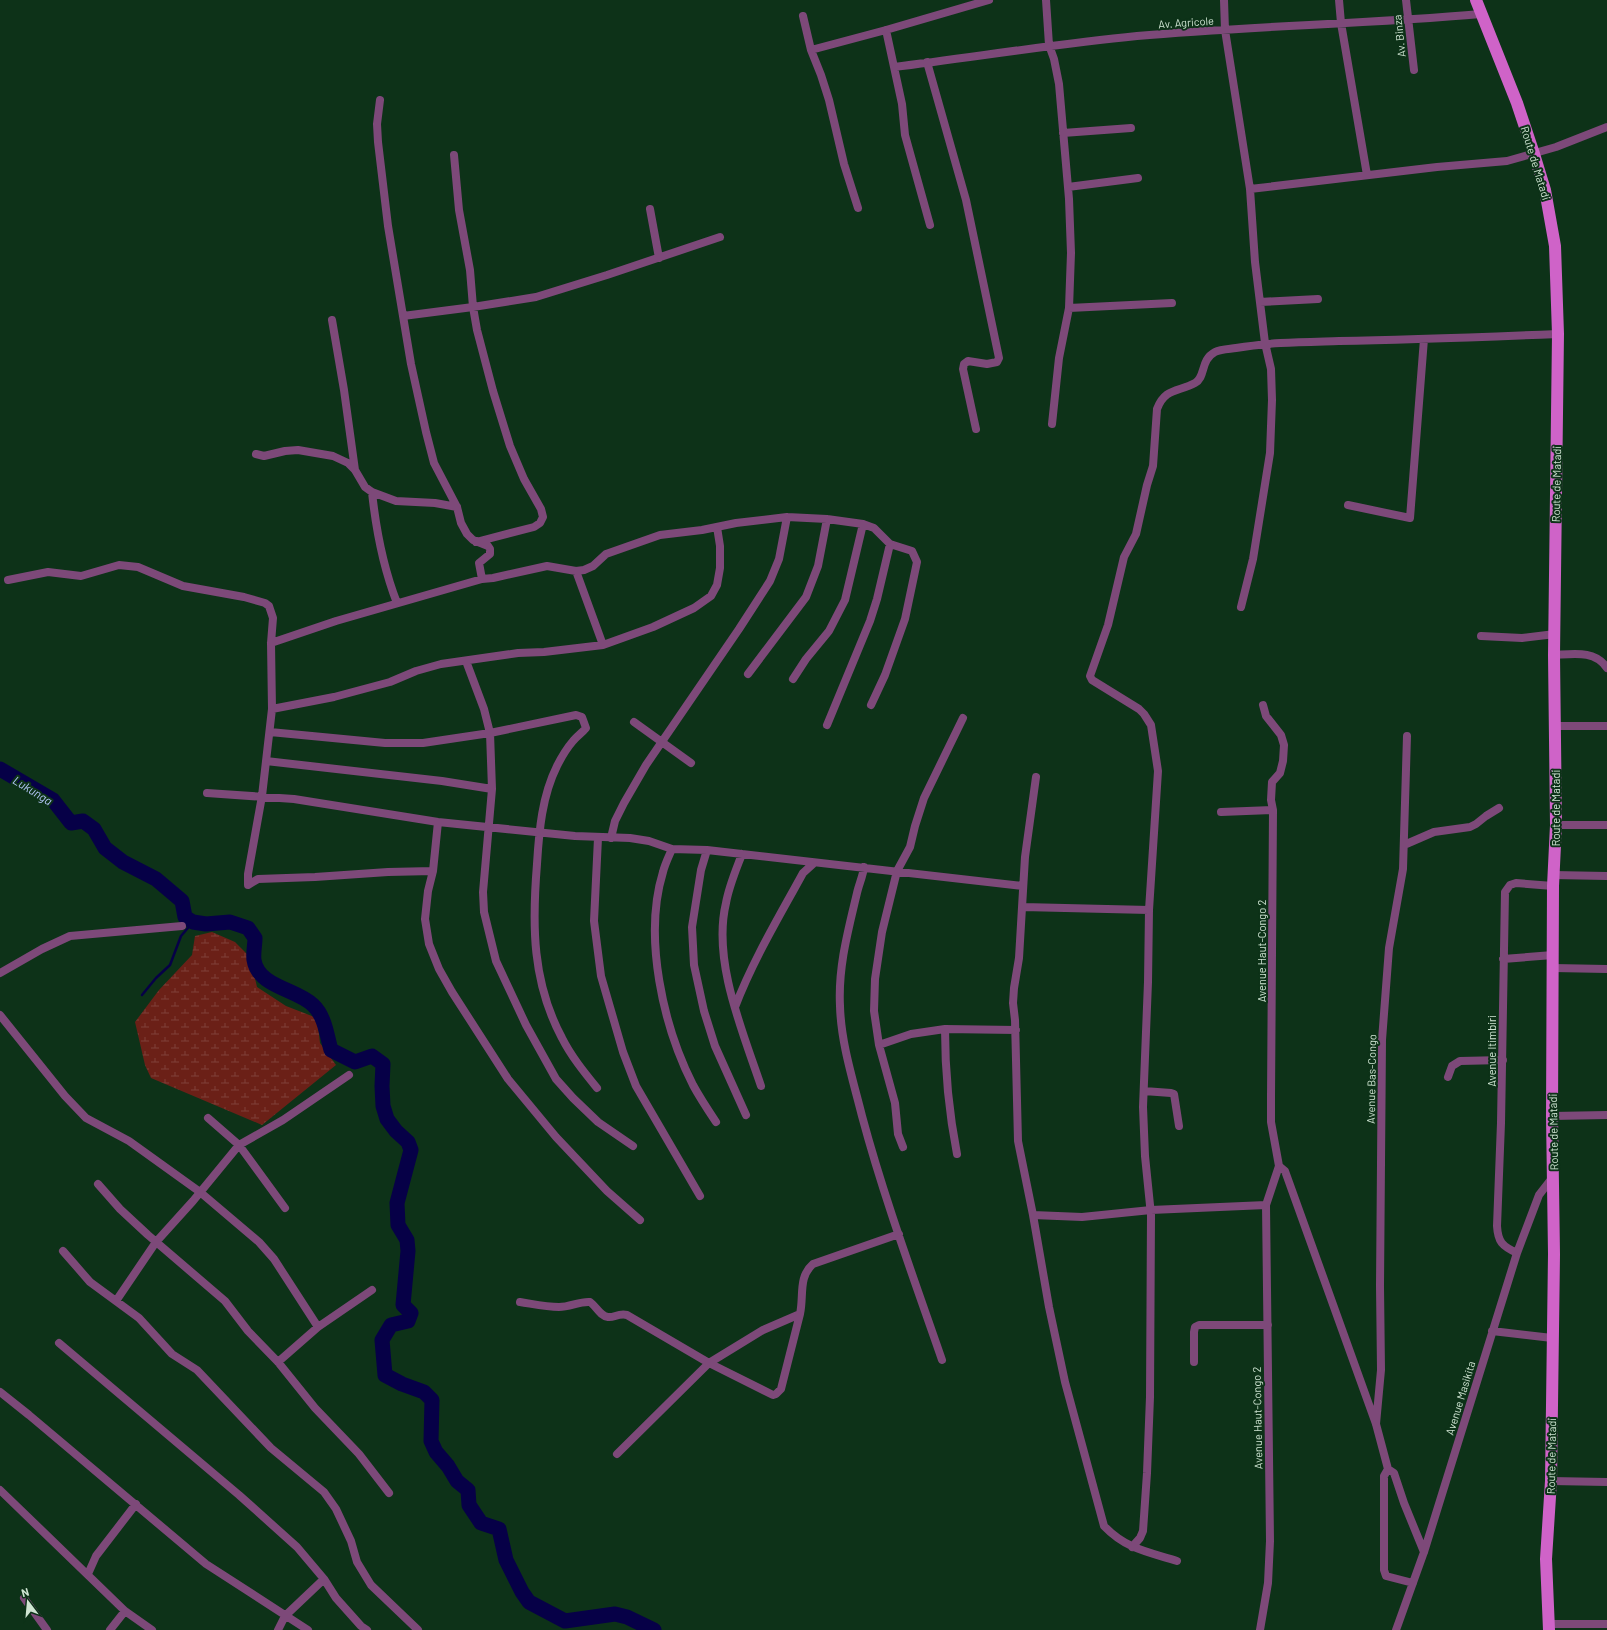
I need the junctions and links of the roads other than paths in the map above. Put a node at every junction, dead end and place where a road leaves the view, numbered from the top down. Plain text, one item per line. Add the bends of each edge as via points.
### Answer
1 (989, 0) edge
2 (1046, 0) edge
3 (1224, 0) edge
4 (1339, 0) edge
5 (1406, 0) edge
6 (1476, 0) edge
7 (1481, 14) junction
8 (803, 16) dead end
9 (1408, 20) junction
10 (1341, 23) junction
11 (886, 30) junction
12 (1224, 30) junction
13 (1049, 46) junction
14 (811, 50) junction
15 (927, 62) junction
16 (894, 67) junction
17 (1414, 70) dead end
18 (380, 100) dead end
19 (1607, 127) edge
20 (1132, 128) dead end
21 (1063, 133) junction
22 (1534, 154) junction
23 (454, 155) dead end
24 (1367, 175) junction
25 (1138, 178) dead end
26 (1068, 187) junction
27 (1250, 189) junction
28 (858, 208) dead end
29 (650, 209) dead end
30 (930, 225) dead end
31 (720, 237) dead end
32 (658, 258) junction
33 (1318, 299) dead end
34 (1260, 302) junction
35 (1172, 303) dead end
36 (473, 307) junction
37 (1069, 308) junction
38 (403, 316) junction
39 (332, 320) dead end
40 (1558, 334) junction
41 (1424, 339) junction
42 (1265, 343) junction
43 (1052, 424) dead end
44 (976, 429) dead end
45 (256, 454) dead end
46 (355, 470) junction
47 (372, 492) junction
48 (1348, 505) dead end
49 (457, 506) junction
50 (787, 518) junction
51 (827, 519) junction
52 (863, 524) junction
53 (717, 527) junction
54 (476, 542) junction
55 (890, 544) junction
56 (576, 571) junction
57 (482, 579) junction
58 (8, 580) dead end
59 (397, 602) junction
60 (1241, 607) dead end
61 (1555, 634) junction
62 (1481, 636) dead end
63 (271, 644) junction
64 (603, 645) junction
65 (1554, 655) junction
66 (466, 661) junction
67 (1607, 668) edge
68 (748, 674) dead end
69 (793, 679) dead end
70 (871, 705) dead end
71 (1263, 705) dead end
72 (272, 710) junction
73 (963, 718) dead end
74 (634, 722) dead end
75 (827, 725) dead end
76 (1555, 726) junction
77 (1607, 726) edge
78 (270, 732) junction
79 (490, 733) junction
80 (1407, 736) dead end
81 (662, 741) junction
82 (266, 761) junction
83 (691, 763) dead end
84 (1036, 777) dead end
85 (492, 789) junction
86 (207, 793) dead end
87 (262, 796) junction
88 (1499, 808) dead end
89 (1273, 810) junction
90 (1221, 812) dead end
91 (438, 822) junction
92 (1556, 825) junction
93 (1607, 825) edge
94 (489, 827) junction
95 (539, 832) junction
96 (598, 838) junction
97 (611, 838) junction
98 (1404, 845) junction
99 (672, 849) junction
100 (707, 850) junction
101 (742, 854) junction
102 (814, 863) junction
103 (864, 867) junction
104 (433, 871) junction
105 (897, 871) junction
106 (1607, 876) edge
107 (1553, 880) junction
108 (1023, 886) junction
109 (1023, 907) junction
110 (1148, 910) junction
111 (182, 926) dead end
112 (1553, 955) junction
113 (1503, 959) junction
114 (1553, 968) junction
115 (1607, 969) edge
116 (0, 973) edge
117 (735, 1007) junction
118 (0, 1014) edge
119 (945, 1029) junction
120 (1016, 1030) junction
121 (879, 1045) junction
122 (1502, 1060) junction
123 (349, 1075) dead end
124 (1448, 1077) dead end
125 (761, 1086) dead end
126 (597, 1088) dead end
127 (1144, 1091) junction
128 (746, 1115) dead end
129 (1607, 1115) edge
130 (1552, 1116) junction
131 (208, 1118) dead end
132 (716, 1122) dead end
133 (1180, 1126) dead end
134 (239, 1145) junction
135 (633, 1146) dead end
136 (903, 1147) dead end
137 (957, 1154) dead end
138 (1279, 1166) junction
139 (1553, 1176) junction
140 (98, 1184) dead end
141 (200, 1192) junction
142 (700, 1196) dead end
143 (1266, 1205) junction
144 (285, 1208) dead end
145 (1150, 1210) junction
146 (1033, 1215) junction
147 (640, 1220) dead end
148 (899, 1234) junction
149 (156, 1242) junction
150 (63, 1251) dead end
151 (1517, 1253) junction
152 (372, 1290) dead end
153 (116, 1301) junction
154 (520, 1302) dead end
155 (800, 1314) junction
156 (1268, 1325) junction
157 (318, 1327) junction
158 (1492, 1331) junction
159 (1552, 1338) junction
160 (59, 1343) dead end
161 (942, 1360) dead end
162 (278, 1362) junction
163 (1194, 1362) dead end
164 (709, 1363) junction
165 (0, 1392) edge
166 (1376, 1424) junction
167 (617, 1454) dead end
168 (1388, 1469) junction
169 (1551, 1481) junction
170 (1607, 1482) edge
171 (0, 1490) edge
172 (389, 1493) dead end
173 (136, 1504) junction
174 (1132, 1547) junction
175 (1424, 1552) junction
176 (1177, 1561) dead end
177 (88, 1574) junction
178 (324, 1579) junction
179 (1413, 1583) junction
180 (24, 1598) dead end
181 (125, 1611) junction
182 (285, 1616) junction
183 (1607, 1624) edge
184 (1549, 1627) edge
185 (48, 1630) edge
186 (110, 1630) edge
187 (152, 1630) edge
188 (278, 1630) edge
189 (308, 1630) edge
190 (367, 1630) edge
191 (418, 1630) edge
192 (1260, 1630) edge
193 (1396, 1630) edge

1 - 11 street
2 - 13 street
3 - 12 street
4 - 10 street
5 - 9 street, Av. Binza
6 - 7 main road, Route de Matadi
7 - 9 street, Av. Agricole
7 - 22 main road, Route de Matadi via 1517,102
8 - 14 street
9 - 10 street, Av. Agricole
9 - 17 street, Av. Binza
10 - 12 street, Av. Agricole
10 - 24 street
11 - 14 street
11 - 16 street
12 - 13 street, Av. Agricole
12 - 27 street
13 - 15 street, Av. Agricole
13 - 21 street via 1059,84
14 - 28 street via 823,81
15 - 16 street, Av. Agricole
15 - 44 street via 966,200 999,358 997,362 987,364 968,361 964,364
16 - 30 street via 905,135
18 - 38 street via 378,142 388,226
19 - 22 street
20 - 21 street
21 - 26 street
22 - 24 street via 1507,161
22 - 40 main road, Route de Matadi via 1545,190 1555,246
23 - 36 street
24 - 27 street
25 - 26 street
26 - 37 street via 1071,253
27 - 34 street
29 - 32 street
31 - 32 street
32 - 36 street via 536,297
33 - 34 street
34 - 42 street
35 - 37 street
36 - 38 street
36 - 54 street via 493,391 510,446 543,518 534,527
37 - 43 street via 1059,358
38 - 49 street via 434,463
39 - 46 street
40 - 41 street
40 - 61 main road, Route de Matadi
41 - 42 street
41 - 48 street via 1410,518
42 - 60 street via 1272,400 1270,453 1253,559
42 - 110 street via 1217,351 1206,360 1200,379 1176,389 1160,402 1157,410 1153,466 1136,534 1124,557 1108,625 1090,676 1097,684 1139,709 1151,725 1158,771
45 - 46 street via 264,456 285,451 309,451 333,456 348,463
46 - 47 street
47 - 49 street via 396,501
47 - 59 street via 374,518 386,575
49 - 54 street via 461,523 467,534
50 - 51 street
50 - 53 street
50 - 81 street via 779,559 770,581
51 - 52 street
51 - 68 street via 818,566 806,597
52 - 55 street via 874,528
52 - 69 street via 844,600 829,631
53 - 56 street via 660,536 606,554 593,566
53 - 64 street via 720,568 717,585 711,596 694,608 653,627
54 - 57 street via 490,549 490,554 480,563
55 - 70 street via 912,551 917,562 904,618 885,675
55 - 75 street via 870,621
56 - 57 street via 547,566
56 - 64 street
57 - 59 street
58 - 63 street via 48,572 80,576 119,565 138,568 183,586 265,603 269,606 273,618
59 - 63 street
61 - 62 street via 1522,638
61 - 65 main road, Route de Matadi
63 - 72 street
64 - 66 street via 544,652 518,652
65 - 67 street via 1592,656 1603,662
65 - 76 main road, Route de Matadi
66 - 72 street via 441,664 390,682
66 - 79 street
71 - 89 street, Avenue Haut-Congo 2 via 1266,716 1281,735 1284,745 1280,772 1272,782
72 - 78 street
73 - 105 street via 924,798 910,847
74 - 81 street
76 - 77 street
76 - 92 main road, Route de Matadi
78 - 79 street via 385,743 423,743
78 - 82 street
79 - 85 street
79 - 95 street via 576,714 585,722 586,728 573,740 551,779
80 - 98 street, Avenue Bas-Congo
81 - 83 street
81 - 97 street via 624,803
82 - 85 street
82 - 87 street
84 - 108 street
85 - 94 street
86 - 87 street
87 - 91 street
87 - 104 street via 248,886 258,879
88 - 98 street via 1470,827 1434,832
89 - 90 street
89 - 138 street, Avenue Haut-Congo 2 via 1271,1122
91 - 94 street
91 - 104 street
92 - 93 street
92 - 107 main road, Route de Matadi
94 - 95 street
94 - 135 street via 483,892 484,912 494,955 505,982 556,1079 598,1122
95 - 96 street
95 - 126 street via 533,921 535,952 542,985 561,1037 571,1055
96 - 97 street
96 - 142 street via 594,920 606,995 636,1086
97 - 99 street via 649,841
98 - 166 street, Avenue Bas-Congo via 1403,869 1389,948 1382,1040 1382,1370
99 - 100 street
99 - 132 street via 663,871 655,916 656,967 678,1050 693,1086
100 - 101 street
100 - 128 street via 701,870 692,927 694,965 715,1046
101 - 102 street
101 - 117 street via 725,904 723,923 723,951
102 - 103 street
102 - 117 street via 803,873 758,953
103 - 105 street
103 - 148 street via 843,950 840,973 843,1038 873,1158
104 - 147 street via 425,919 429,944 452,992 513,1085 556,1137 607,1191
105 - 108 street
105 - 121 street via 882,932 875,979 874,1011
106 - 107 street, Avenue Itimbiri
107 - 112 main road, Route de Matadi
107 - 113 street, Avenue Itimbiri via 1516,882 1505,892
108 - 109 street
109 - 110 street
109 - 120 street via 1014,988
110 - 127 street
111 - 116 street via 70,936
112 - 113 street
112 - 114 main road, Route de Matadi
113 - 122 street, Avenue Itimbiri
114 - 115 street
114 - 130 main road, Route de Matadi
117 - 125 street
118 - 141 street via 65,1096 86,1118 129,1141
119 - 120 street
119 - 121 street via 910,1034
119 - 137 street via 950,1120
120 - 146 street via 1018,1141
121 - 136 street via 895,1104 898,1134
122 - 124 street via 1460,1061 1452,1066
122 - 151 street, Avenue Itimbiri via 1497,1226 1501,1242 1506,1248
123 - 134 street via 283,1120
127 - 133 street via 1174,1094
127 - 145 street via 1145,1156
129 - 130 street
130 - 139 main road, Route de Matadi
131 - 134 street
134 - 141 street
134 - 144 street
138 - 143 street, Avenue Haut-Congo 2
138 - 166 street via 1285,1171
139 - 151 street, Avenue Masikita via 1539,1195
139 - 159 main road, Route de Matadi
140 - 149 street via 120,1209
141 - 149 street
141 - 157 street via 259,1242 274,1259
143 - 145 street
143 - 156 street, Avenue Haut-Congo 2
145 - 146 street via 1082,1217
145 - 174 street via 1150,1397 1147,1473 1143,1531
146 - 174 street via 1064,1382 1101,1517 1104,1526 1114,1536
148 - 155 street via 813,1264 805,1272
148 - 161 street
149 - 153 street
149 - 162 street via 225,1301
150 - 153 street via 90,1282
151 - 158 street, Avenue Masikita
152 - 157 street
153 - 191 street via 139,1318 172,1354 197,1370 271,1448 324,1492 336,1509 357,1562 371,1585
154 - 164 street via 558,1307 590,1302 607,1317 627,1315
155 - 164 street via 763,1330
155 - 164 street via 782,1388 776,1394 769,1393
156 - 163 street via 1199,1324 1194,1332
156 - 192 street, Avenue Haut-Congo 2 via 1270,1541 1268,1583
157 - 162 street
158 - 159 street
158 - 175 street, Avenue Masikita
159 - 169 main road, Route de Matadi
160 - 178 street via 240,1495 297,1547
162 - 172 street via 315,1408 359,1454
164 - 167 street
165 - 173 street
166 - 168 street
168 - 175 street via 1394,1473
168 - 179 street via 1384,1476 1384,1570 1386,1576
169 - 170 street
169 - 184 main road, Route de Matadi via 1546,1560
171 - 177 street
173 - 177 street via 96,1556
173 - 182 street via 206,1564
174 - 176 street
175 - 179 street, Avenue Masikita
177 - 181 street
178 - 182 street
178 - 190 street via 336,1598
179 - 193 street, Avenue Masikita
180 - 185 street
181 - 186 street
181 - 187 street
182 - 188 street
182 - 189 street
183 - 184 street

